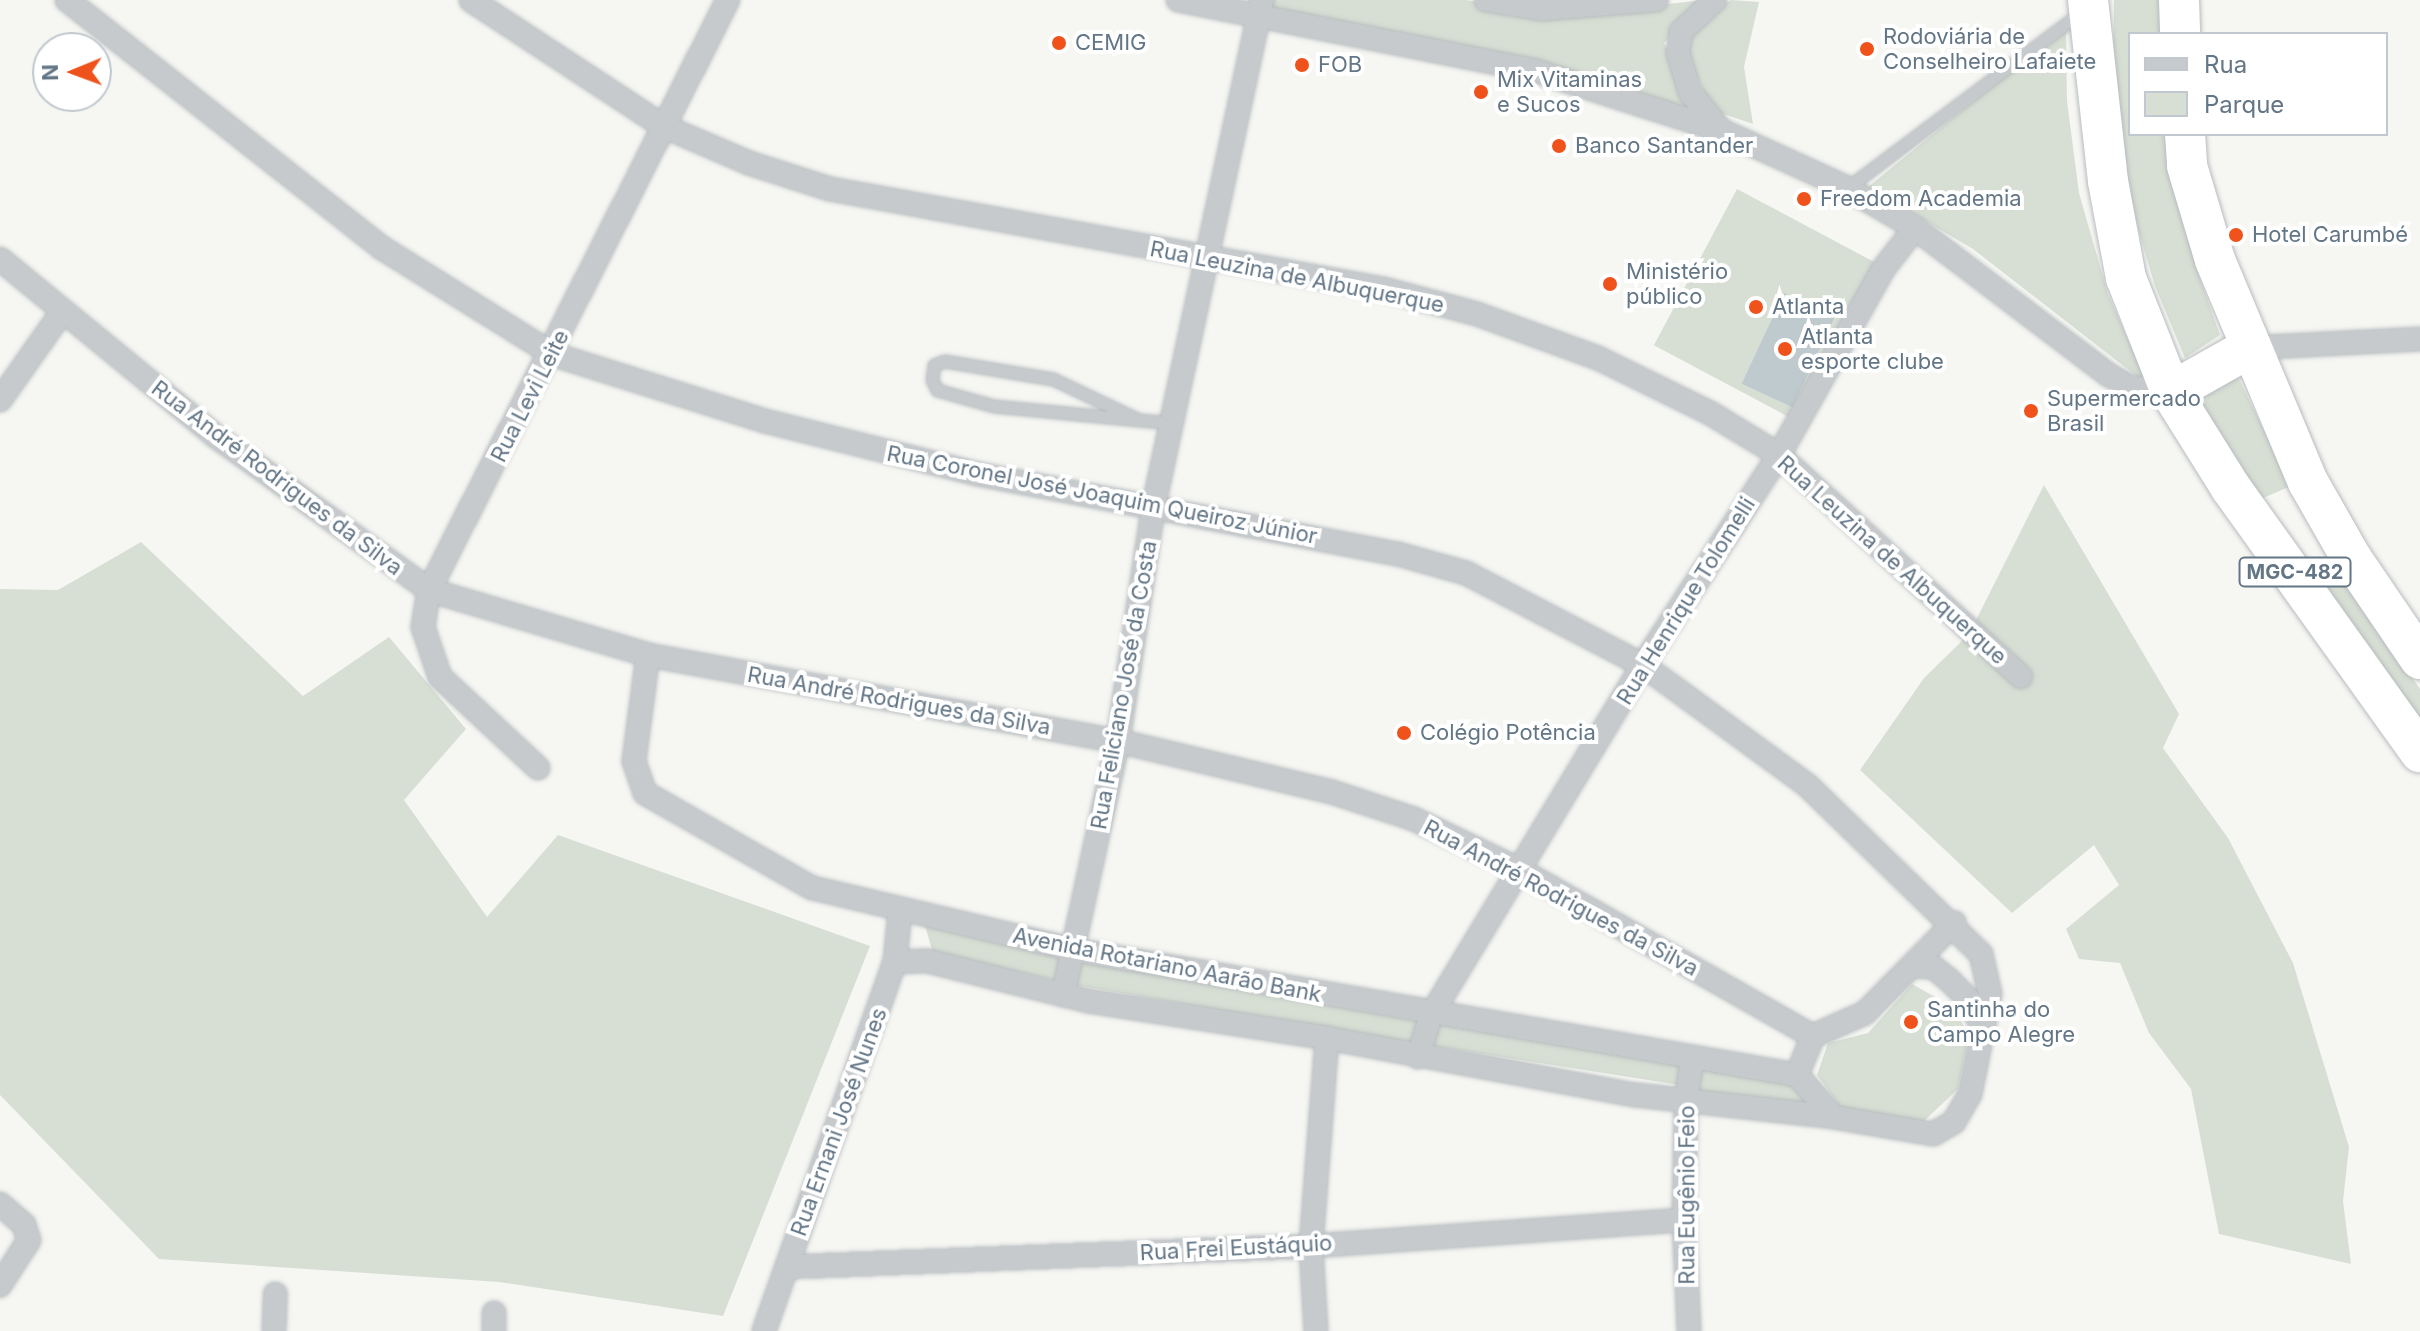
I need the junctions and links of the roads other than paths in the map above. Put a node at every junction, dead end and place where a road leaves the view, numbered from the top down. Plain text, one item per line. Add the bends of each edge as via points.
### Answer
1 (67, 0) edge
2 (471, 0) edge
3 (728, 0) edge
4 (1178, 0) edge
5 (1486, 0) edge
6 (1657, 0) edge
7 (1715, 0) edge
8 (2179, 0) edge
9 (2088, 3) edge
10 (1260, 8) edge
11 (2180, 32) edge
12 (663, 126) junction
13 (1720, 130) junction
14 (2185, 136) edge
15 (1847, 188) junction
16 (1915, 228) junction
17 (1205, 258) junction
18 (0, 259) edge
19 (62, 312) junction
20 (2420, 339) edge
21 (2249, 348) junction
22 (552, 354) junction
23 (2171, 392) junction
24 (0, 400) edge
25 (1139, 420) junction
26 (1171, 423) junction
27 (1779, 455) junction
28 (2308, 482) junction
29 (1153, 509) junction
30 (2258, 520) junction
31 (2352, 559) junction
32 (429, 590) junction
33 (2308, 590) junction
34 (648, 655) junction
35 (2420, 659) edge
36 (1643, 665) junction
37 (2021, 677) dead end
38 (1118, 741) junction
39 (2420, 752) edge
40 (538, 768) dead end
41 (1522, 871) junction
42 (900, 910) junction
43 (1954, 923) junction
44 (1075, 950) junction
45 (895, 962) junction
46 (1913, 966) junction
47 (1063, 995) junction
48 (1431, 1015) junction
49 (1985, 1034) junction
50 (1813, 1036) junction
51 (1327, 1038) junction
52 (1418, 1057) junction
53 (1692, 1059) junction
54 (1797, 1075) junction
55 (1686, 1101) junction
56 (1834, 1117) junction
57 (0, 1204) edge
58 (1684, 1220) junction
59 (1311, 1246) junction
60 (787, 1267) junction
61 (0, 1285) edge
62 (275, 1294) dead end
63 (274, 1331) edge
64 (764, 1331) edge
65 (1316, 1331) edge
66 (1689, 1331) edge

1 - 22 street, Rua Coronel José Joaquim Queiroz Júnior via 382,248
2 - 12 street, Rua Leuzina de Albuquerque
3 - 12 street, Rua Levi Leite
4 - 10 street
5 - 6 street via 1542,9
7 - 13 street via 1681,32 1678,53 1690,92
8 - 11 highway
9 - 15 lane
9 - 23 highway, MGC-482 via 2126,278
10 - 13 street via 1533,70
10 - 17 street, Rua Feliciano José da Costa
12 - 17 street, Rua Leuzina de Albuquerque via 749,163 830,189
12 - 22 street, Rua Levi Leite
13 - 15 street
14 - 21 highway, MGC-482 via 2187,166
15 - 16 street
16 - 23 street via 2107,374 2130,387
16 - 27 street, Rua Henrique Tolomelli via 1884,268
17 - 26 street, Rua Feliciano José da Costa
17 - 27 street, Rua Leuzina de Albuquerque via 1383,289 1477,314 1598,358 1710,413
18 - 19 street, Rua André Rodrigues da Silva
19 - 24 street
19 - 32 street, Rua André Rodrigues da Silva via 217,437
20 - 21 street
21 - 23 highway
21 - 28 highway, MGC-482
22 - 29 street, Rua Coronel José Joaquim Queiroz Júnior via 765,421 978,474
22 - 32 street, Rua Levi Leite
23 - 30 highway, MGC-482
25 - 25 lane via 994,406 937,390 934,365 944,361 1053,379
25 - 26 lane
26 - 29 street, Rua Feliciano José da Costa
27 - 36 street, Rua Henrique Tolomelli
27 - 37 street, Rua Leuzina de Albuquerque
28 - 30 highway via 2300,508 2283,518
28 - 31 highway, MGC-482
29 - 36 street, Rua Coronel José Joaquim Queiroz Júnior via 1398,554 1466,573
29 - 38 street, Rua Feliciano José da Costa
30 - 33 highway, MGC-482
31 - 33 highway via 2323,558 2311,568
31 - 35 highway, MGC-482
32 - 34 street, Rua André Rodrigues da Silva
32 - 40 street, Rua Levi Leite via 423,627 440,677
33 - 39 highway, MGC-482
34 - 38 street, Rua André Rodrigues da Silva
34 - 42 street, Avenida Rotariano Aarão Bank via 634,761 645,793 812,888
36 - 41 street, Rua Henrique Tolomelli
36 - 43 street, Rua Coronel José Joaquim Queiroz Júnior via 1807,785
38 - 41 street, Rua André Rodrigues da Silva via 1332,792 1414,819
38 - 44 street, Rua Feliciano José da Costa
41 - 48 street, Rua Henrique Tolomelli
41 - 50 street, Rua André Rodrigues da Silva
42 - 44 street, Avenida Rotariano Aarão Bank
42 - 45 street, Rua Ernani José Nunes
43 - 46 street
43 - 49 street, Rua Coronel José Joaquim Queiroz Júnior via 1981,954 1990,994
44 - 47 street, Rua Feliciano José da Costa
44 - 48 street, Avenida Rotariano Aarão Bank
45 - 47 street, Avenida Rotariano Aarão Bank via 928,961
45 - 60 street, Rua Ernani José Nunes
46 - 49 street via 1933,967 1950,981 1969,1000
46 - 50 street via 1865,1013
47 - 51 street, Avenida Rotariano Aarão Bank
48 - 52 street, Rua Henrique Tolomelli
48 - 53 street, Avenida Rotariano Aarão Bank
49 - 56 street, Avenida Rotariano Aarão Bank via 1970,1094 1954,1122 1933,1134
50 - 54 street
51 - 52 street, Avenida Rotariano Aarão Bank
51 - 59 street
52 - 55 street, Avenida Rotariano Aarão Bank
53 - 54 street, Avenida Rotariano Aarão Bank
53 - 55 street, Rua Eugênio Feio
54 - 56 street
55 - 56 street, Avenida Rotariano Aarão Bank
55 - 58 street, Rua Eugênio Feio
57 - 61 street via 24,1225 29,1240
58 - 59 street, Rua Frei Eustáquio
58 - 66 street, Rua Eugênio Feio
59 - 60 street, Rua Frei Eustáquio
59 - 65 street
60 - 64 street, Rua Ernani José Nunes
62 - 63 street

